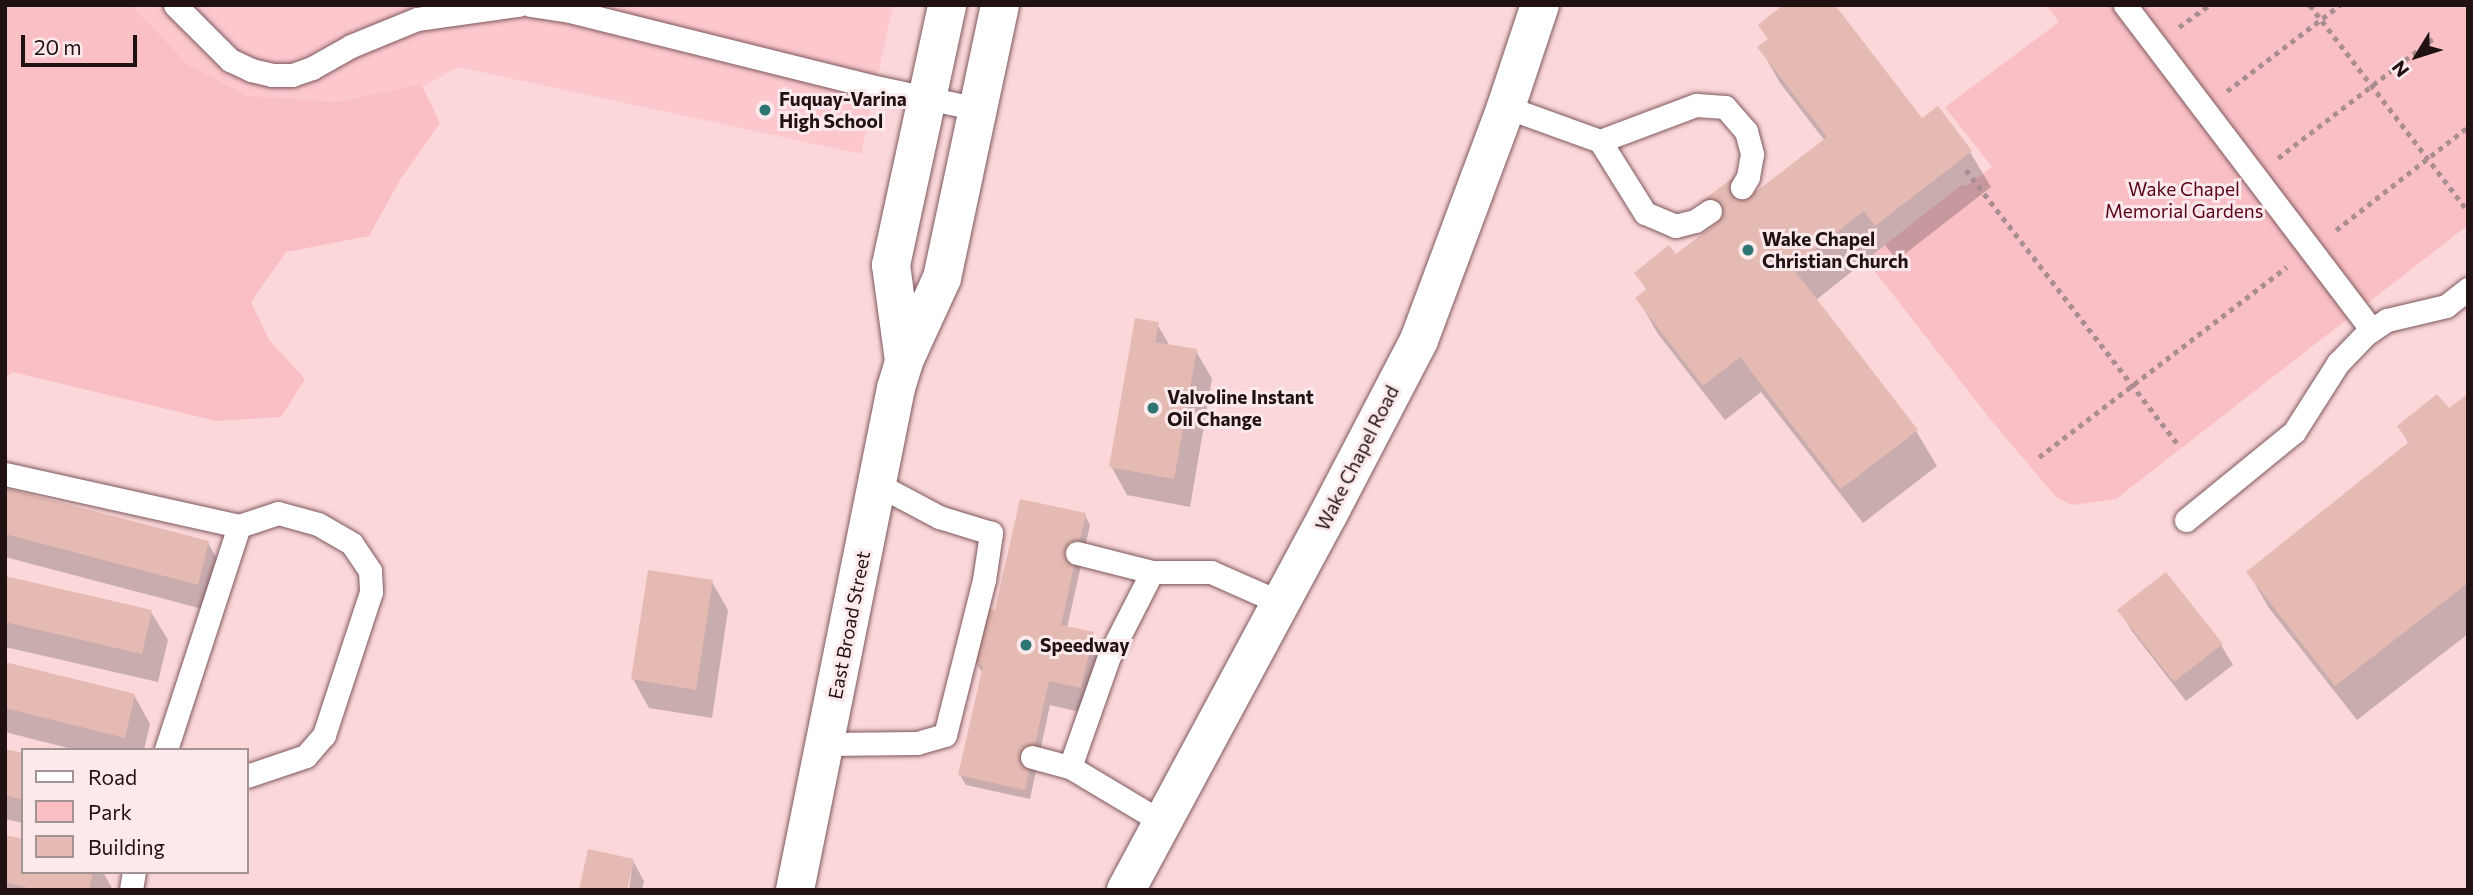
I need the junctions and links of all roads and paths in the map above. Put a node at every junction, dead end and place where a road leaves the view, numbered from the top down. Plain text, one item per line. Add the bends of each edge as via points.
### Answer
1 (175, 5) edge
2 (518, 5) edge
3 (530, 5) edge
4 (947, 5) edge
5 (1000, 5) edge
6 (1540, 5) edge
7 (2125, 5) edge
8 (2310, 5) edge
9 (2340, 5) edge
10 (2321, 20) junction
11 (2435, 37) dead end
12 (2371, 85) junction
13 (927, 99) junction
14 (1506, 107) junction
15 (978, 108) junction
16 (2204, 109) junction
17 (2468, 127) edge
18 (1600, 141) junction
19 (2427, 158) junction
20 (1966, 170) dead end
21 (2255, 176) junction
22 (1742, 187) dead end
23 (2465, 208) dead end
24 (1710, 211) dead end
25 (2312, 248) junction
26 (2468, 289) edge
27 (2372, 330) junction
28 (904, 360) junction
29 (2133, 386) junction
30 (2177, 443) dead end
31 (2039, 457) dead end
32 (5, 474) edge
33 (877, 484) junction
34 (2186, 520) dead end
35 (239, 526) junction
36 (1077, 553) dead end
37 (1152, 572) junction
38 (1279, 602) junction
39 (826, 744) junction
40 (167, 748) edge
41 (1032, 757) dead end
42 (1070, 767) junction
43 (248, 776) edge
44 (1163, 822) junction
45 (795, 890) edge
46 (1126, 890) edge

1 - 2 lane via 230,60 251,70 292,75 417,19
3 - 13 lane
4 - 13 main road, East Broad Street
5 - 15 main road, East Broad Street
6 - 14 main road, Wake Chapel Road
7 - 16 lane
8 - 10 path
9 - 10 path
10 - 12 path
10 - 16 path
11 - 12 path
12 - 19 path
12 - 21 path
13 - 15 lane
13 - 28 main road, East Broad Street via 891,265
14 - 18 lane
14 - 38 main road, Wake Chapel Road via 1419,340
15 - 28 main road, East Broad Street via 942,278
16 - 21 lane
17 - 19 path
18 - 22 lane via 1696,104 1725,107 1745,131 1752,154
18 - 24 lane via 1645,213 1675,226
19 - 23 path
19 - 25 path
20 - 29 path
21 - 25 lane
25 - 27 lane
25 - 29 path
26 - 27 lane via 2446,306 2387,320
27 - 34 lane via 2338,363 2294,432
28 - 33 main road, East Broad Street
29 - 30 path
29 - 31 path
32 - 35 lane
33 - 39 main road, East Broad Street
33 - 39 lane via 939,517 1001,535 984,580 956,738
35 - 40 lane
35 - 43 lane via 278,513 317,524 352,544 370,571 371,592 324,735 306,756
36 - 37 lane
37 - 38 lane via 1211,572
37 - 42 lane via 1109,656
38 - 44 main road, Wake Chapel Road
39 - 45 main road, East Broad Street
41 - 42 lane
42 - 44 lane
44 - 46 main road, Wake Chapel Road

